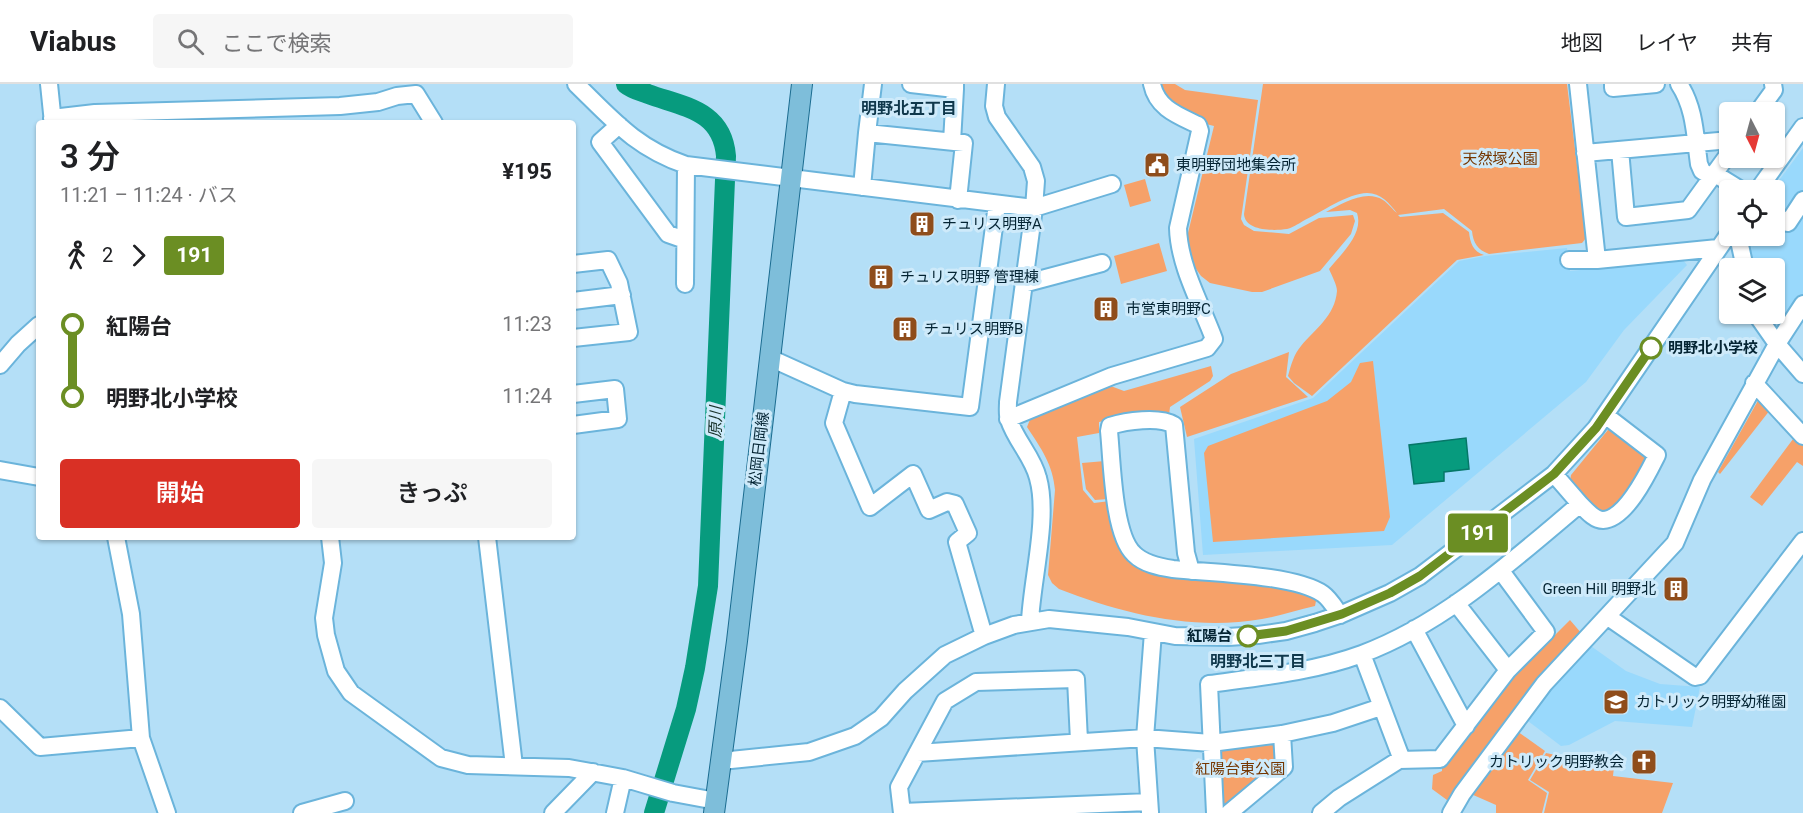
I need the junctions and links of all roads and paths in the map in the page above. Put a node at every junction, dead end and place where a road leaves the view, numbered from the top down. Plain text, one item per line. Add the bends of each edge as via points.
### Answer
1 (49, 84) edge
2 (576, 84) edge
3 (802, 84) edge
4 (873, 84) edge
5 (911, 84) edge
6 (996, 84) edge
7 (1152, 84) edge
8 (1578, 84) edge
9 (1613, 84) edge
10 (1656, 84) edge
11 (1679, 84) edge
12 (1773, 84) edge
13 (955, 86) edge
14 (1765, 102) edge
15 (52, 120) edge
16 (57, 120) edge
17 (432, 120) edge
18 (619, 125) junction
19 (1803, 127) edge
20 (867, 134) junction
21 (1719, 141) edge
22 (952, 142) junction
23 (1696, 143) junction
24 (1620, 150) junction
25 (1586, 153) junction
26 (686, 165) junction
27 (1719, 167) edge
28 (1713, 175) junction
29 (791, 178) junction
30 (1722, 180) edge
31 (1765, 180) edge
32 (1112, 184) dead end
33 (862, 188) junction
34 (958, 200) junction
35 (1803, 200) edge
36 (997, 204) junction
37 (1034, 208) junction
38 (1785, 221) edge
39 (686, 240) junction
40 (1718, 248) joint
41 (1569, 260) dead end
42 (1598, 260) junction
43 (1102, 263) dead end
44 (576, 264) edge
45 (685, 284) dead end
46 (1023, 284) junction
47 (622, 295) junction
48 (576, 301) edge
49 (1803, 304) edge
50 (1763, 324) edge
51 (36, 328) edge
52 (576, 338) edge
53 (1777, 344) junction
54 (770, 358) junction
55 (0, 365) edge
56 (1803, 374) edge
57 (1754, 384) junction
58 (843, 391) junction
59 (576, 394) edge
60 (1605, 415) junction
61 (1008, 419) junction
62 (576, 424) edge
63 (1803, 436) edge
64 (0, 470) edge
65 (1554, 474) junction
66 (36, 476) edge
67 (1580, 504) junction
68 (117, 540) edge
69 (330, 540) edge
70 (487, 540) edge
71 (1803, 541) edge
72 (1501, 570) junction
73 (1191, 571) junction
74 (1456, 603) junction
75 (1340, 615) junction
76 (1608, 617) junction
77 (1030, 621) junction
78 (1414, 629) junction
79 (1153, 632) junction
80 (984, 636) junction
81 (1362, 654) junction
82 (1508, 670) junction
83 (1381, 707) junction
84 (0, 708) edge
85 (1466, 726) junction
86 (1282, 734) junction
87 (141, 738) junction
88 (1145, 738) junction
89 (1079, 741) junction
90 (1211, 743) junction
91 (917, 753) junction
92 (1402, 760) junction
93 (721, 761) junction
94 (514, 766) junction
95 (593, 772) junction
96 (622, 778) junction
97 (345, 801) dead end
98 (715, 807) edge
99 (1149, 807) edge
100 (310, 812) edge
101 (167, 813) edge
102 (553, 813) edge
103 (615, 813) edge
104 (902, 813) edge
105 (1215, 813) edge
106 (1229, 813) edge
107 (1321, 813) edge
108 (1451, 813) edge

1 - 15 street
2 - 18 street
3 - 29 main road, 松岡日岡線
4 - 20 street
5 - 13 street
6 - 37 street via 994,106 998,117 1032,167 1036,181
7 - 61 street via 1155,95 1168,111 1198,125 1200,131 1178,228 1183,259 1214,339 1206,348 1112,375
8 - 25 street
9 - 10 street via 1613,88
11 - 23 street via 1690,104
12 - 14 street via 1774,90
13 - 22 street
16 - 17 street via 95,113 340,106 416,94
18 - 26 street via 658,154
18 - 39 street via 600,142 668,234
19 - 31 street
20 - 22 street
20 - 33 street
21 - 23 street
22 - 34 street via 964,143
23 - 24 street
23 - 28 street via 1702,171
24 - 25 street
24 - 28 street via 1626,217 1688,210
25 - 42 street
26 - 29 street
26 - 39 street
27 - 28 street
28 - 30 street
29 - 33 street
29 - 54 main road, 松岡日岡線
32 - 37 street
33 - 34 street
34 - 36 street
35 - 38 street via 1788,223
36 - 37 street
36 - 58 street via 970,407
37 - 46 street
39 - 45 street
40 - 42 street
40 - 60 street
41 - 42 street
43 - 46 street
44 - 47 street via 608,260
46 - 61 street
47 - 48 street
47 - 52 street via 629,332
49 - 53 street
50 - 53 street
51 - 55 street
53 - 56 street
53 - 57 street
54 - 58 street
54 - 93 main road, 松岡日岡線
57 - 63 street
57 - 76 street via 1702,480 1675,543
58 - 80 street via 834,423 870,507 913,474 929,510 948,502 956,506 968,533 957,542
59 - 62 street via 615,389 618,419
60 - 65 street
60 - 67 street via 1657,455 1627,506 1610,518 1596,518
61 - 77 street via 1033,464 1041,493 1042,519
64 - 66 street
65 - 67 street
65 - 75 street via 1420,576
67 - 72 street
68 - 87 street via 131,614
69 - 94 street via 333,563 324,618 326,634 336,671 351,693 441,758 468,765
70 - 94 street
71 - 76 street via 1700,676 1695,677
72 - 74 street
72 - 82 street via 1546,632
73 - 73 street via 1174,425 1166,420 1110,426 1118,522 1131,552 1158,567
73 - 75 street via 1280,580 1311,588 1324,594
74 - 78 street
74 - 82 street
75 - 79 street via 1258,635 1198,637
76 - 108 street via 1544,684
77 - 79 street via 1065,620
77 - 80 street
78 - 81 street
78 - 85 street
79 - 88 street
80 - 93 street via 945,656 881,718 855,736 809,752
81 - 83 street
81 - 90 street via 1300,672 1209,684
82 - 85 street
83 - 86 street
83 - 92 street
84 - 87 street via 40,747
85 - 92 street via 1440,759
86 - 90 street
86 - 106 street via 1284,767
87 - 101 street
88 - 89 street
88 - 90 street
88 - 99 street
89 - 91 street
89 - 91 street via 1076,679 976,682 945,701
90 - 105 street
91 - 104 street via 899,787
92 - 107 street via 1362,782
93 - 98 main road, 松岡日岡線
94 - 95 street
95 - 96 street
95 - 102 street
96 - 98 street
96 - 103 street
97 - 100 street
99 - 104 street

